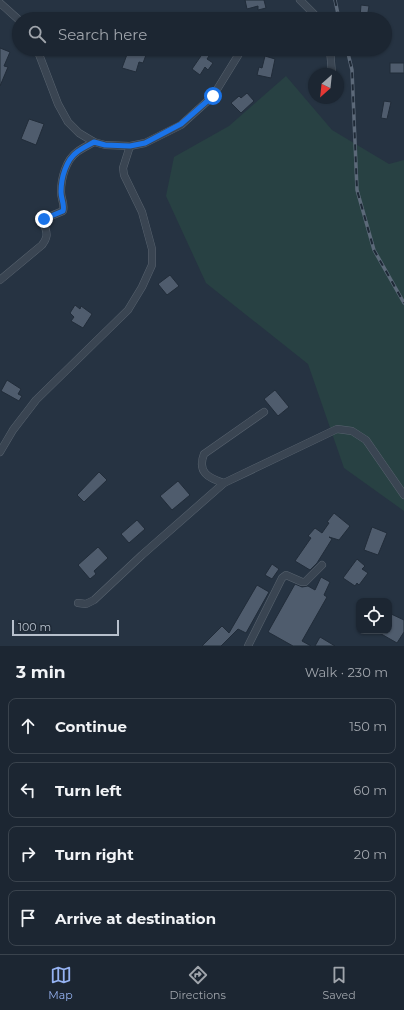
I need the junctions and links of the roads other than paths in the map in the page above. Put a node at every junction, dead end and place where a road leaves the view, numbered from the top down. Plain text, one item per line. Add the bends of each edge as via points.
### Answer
1 (300, 0) edge
2 (0, 3) edge
3 (312, 12) edge
4 (12, 14) edge
5 (40, 56) edge
6 (238, 56) edge
7 (331, 56) edge
8 (332, 68) edge
9 (94, 142) junction
10 (130, 146) junction
11 (0, 280) edge
12 (264, 412) dead end
13 (0, 452) edge
14 (224, 483) junction
15 (404, 495) edge
16 (322, 565) dead end
17 (78, 603) dead end
18 (248, 646) edge

1 - 3 street
2 - 4 street
5 - 9 street via 58,104 68,122 79,133
6 - 10 street via 213,96 181,124 145,143
7 - 8 street
9 - 10 street
9 - 11 street via 76,152 68,163 61,192 64,208 60,213 44,219 48,234 46,240
10 - 13 street via 124,175 142,212 152,249 152,265 128,310 36,400
12 - 14 street via 204,454 201,462 204,472 213,480
14 - 15 street via 337,429 352,431 366,440
14 - 17 street via 94,600 86,604
16 - 18 street via 305,582 286,575 282,578

